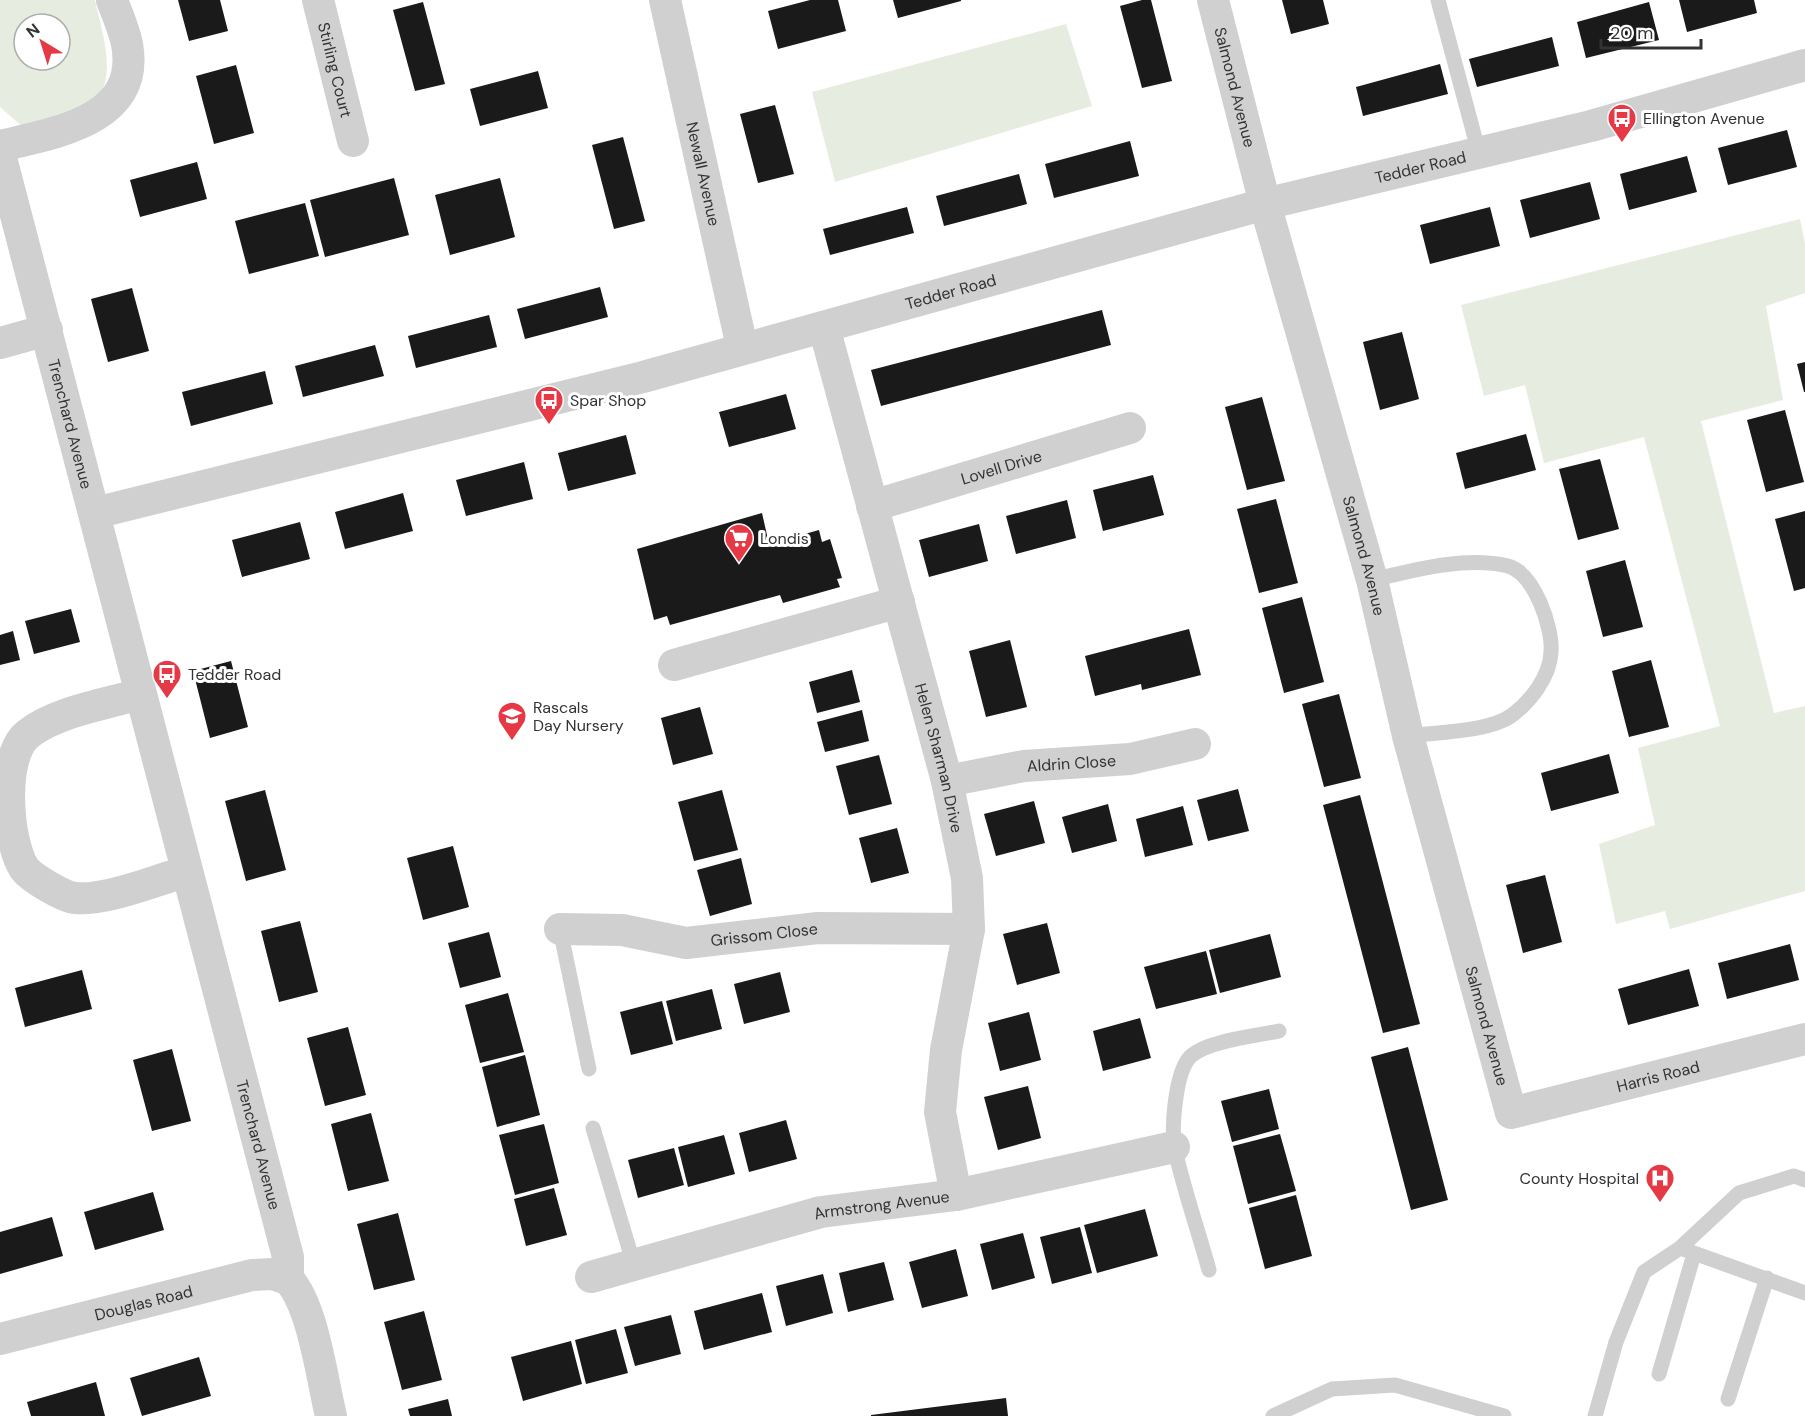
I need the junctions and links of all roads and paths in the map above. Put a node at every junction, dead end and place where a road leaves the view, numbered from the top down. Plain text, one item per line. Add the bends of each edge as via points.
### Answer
1 (112, 0) edge
2 (318, 0) edge
3 (665, 0) edge
4 (1213, 0) edge
5 (1438, 0) edge
6 (1805, 65) edge
7 (353, 141) dead end
8 (0, 146) edge
9 (1479, 153) junction
10 (0, 154) edge
11 (1265, 204) junction
12 (824, 327) junction
13 (47, 330) junction
14 (0, 343) edge
15 (742, 347) junction
16 (1130, 428) dead end
17 (872, 506) junction
18 (95, 513) junction
19 (1372, 580) junction
20 (899, 602) junction
21 (674, 664) dead end
22 (140, 694) junction
23 (1408, 736) junction
24 (1195, 744) dead end
25 (947, 781) junction
26 (186, 872) junction
27 (560, 929) joint
28 (969, 929) junction
29 (1279, 1031) dead end
30 (1805, 1038) edge
31 (589, 1069) dead end
32 (1511, 1113) joint
33 (593, 1128) dead end
34 (1174, 1147) junction
35 (1805, 1180) edge
36 (956, 1195) junction
37 (1687, 1251) junction
38 (634, 1265) junction
39 (1209, 1270) dead end
40 (591, 1277) dead end
41 (1767, 1278) junction
42 (288, 1279) junction
43 (1805, 1293) edge
44 (0, 1339) edge
45 (1659, 1374) dead end
46 (1728, 1398) dead end
47 (1488, 1413) edge
48 (331, 1416) edge
49 (1273, 1416) edge
50 (1504, 1416) edge
51 (1595, 1416) edge

1 - 8 street via 127,44 127,69 120,93 97,116 74,128
2 - 7 street, Stirling Court
3 - 15 street, Newall Avenue
4 - 11 street, Salmond Avenue
5 - 9 lane
6 - 9 street, Tedder Road via 1591,126
9 - 11 street, Tedder Road
10 - 13 street, Trenchard Avenue
11 - 12 street, Tedder Road
11 - 19 street, Salmond Avenue
12 - 15 street, Tedder Road
12 - 17 street, Helen Sharman Drive
13 - 14 street
13 - 18 street, Trenchard Avenue
15 - 18 street, Tedder Road via 643,377
16 - 17 street, Lovell Drive
17 - 20 street, Helen Sharman Drive
18 - 22 street, Trenchard Avenue
19 - 23 street, Salmond Avenue
19 - 23 lane via 1461,564 1510,566 1536,593 1549,630 1551,652 1545,672 1534,695 1509,717 1488,725
20 - 21 street
20 - 25 street, Helen Sharman Drive
22 - 26 street, Trenchard Avenue
22 - 26 street via 46,722 26,735 12,759 9,787 15,848 25,870 74,898 104,895
23 - 32 street, Salmond Avenue
24 - 25 street, Aldrin Close via 1130,759 1024,766
25 - 28 street, Helen Sharman Drive via 967,878
26 - 42 street, Trenchard Avenue via 288,1257
27 - 28 street, Grissom Close via 622,930 686,943 818,928
27 - 31 lane
28 - 36 street, Helen Sharman Drive via 946,1050 940,1112
29 - 34 lane via 1205,1048 1191,1056 1183,1065 1176,1092
30 - 32 street, Harris Road
33 - 38 lane
34 - 36 street, Armstrong Avenue
34 - 39 lane
35 - 37 lane via 1794,1176 1739,1192
36 - 38 street, Armstrong Avenue via 821,1212
37 - 41 lane
37 - 45 lane
37 - 51 lane via 1644,1272 1616,1342
38 - 40 street, Armstrong Avenue
41 - 43 lane
41 - 46 lane
42 - 44 street, Douglas Road via 272,1274 252,1275
42 - 48 street, Trenchard Avenue via 304,1305
47 - 49 lane via 1395,1385 1332,1389
47 - 50 lane

